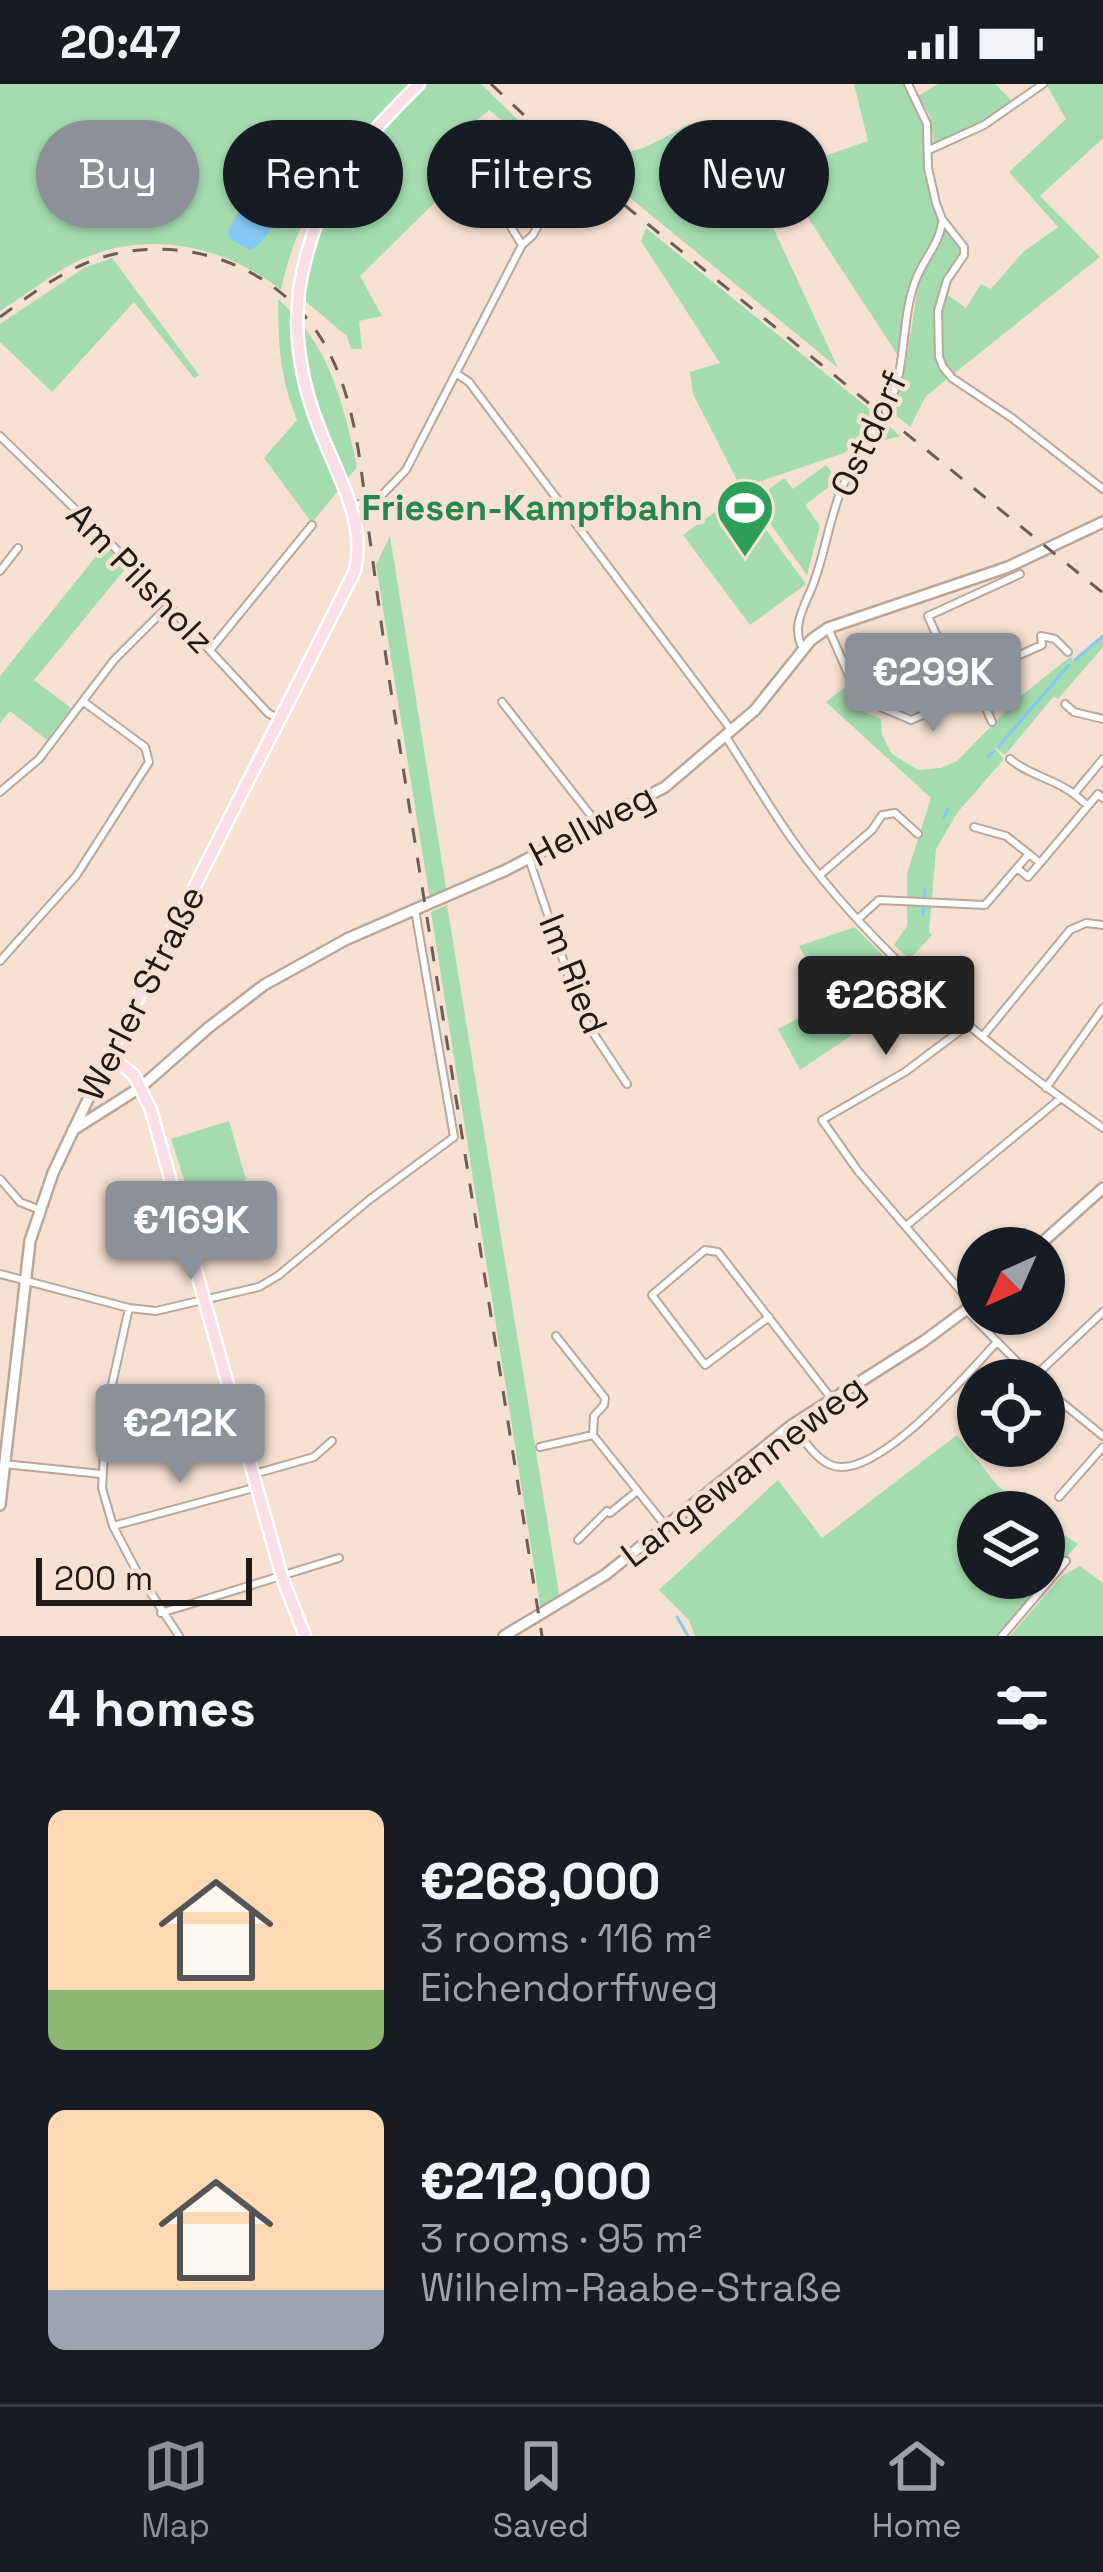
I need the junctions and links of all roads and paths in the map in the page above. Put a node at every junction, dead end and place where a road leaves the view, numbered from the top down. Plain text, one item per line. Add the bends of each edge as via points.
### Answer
1 (419, 84) edge
2 (908, 84) edge
3 (1043, 84) edge
4 (929, 150) junction
5 (942, 220) junction
6 (512, 228) edge
7 (537, 228) edge
8 (522, 245) junction
9 (457, 374) junction
10 (0, 436) edge
11 (1103, 489) edge
12 (351, 507) junction
13 (1103, 522) edge
14 (312, 526) dead end
15 (18, 548) dead end
16 (0, 571) edge
17 (1020, 574) dead end
18 (169, 605) junction
19 (828, 628) junction
20 (803, 649) junction
21 (210, 650) junction
22 (1068, 652) dead end
23 (972, 676) junction
24 (957, 683) junction
25 (978, 692) junction
26 (964, 698) junction
27 (84, 702) junction
28 (502, 702) dead end
29 (1065, 704) dead end
30 (1103, 719) edge
31 (280, 720) junction
32 (992, 722) dead end
33 (729, 734) junction
34 (1010, 759) dead end
35 (1103, 759) edge
36 (1084, 782) junction
37 (0, 792) edge
38 (1074, 794) junction
39 (1101, 796) edge
40 (1088, 806) junction
41 (597, 824) junction
42 (974, 827) dead end
43 (918, 834) dead end
44 (1029, 854) junction
45 (529, 859) junction
46 (1040, 863) junction
47 (1017, 868) junction
48 (820, 874) junction
49 (415, 910) junction
50 (858, 919) junction
51 (1103, 925) edge
52 (0, 961) edge
53 (1103, 1008) edge
54 (969, 1024) junction
55 (983, 1036) junction
56 (110, 1054) junction
57 (627, 1084) dead end
58 (141, 1087) junction
59 (1046, 1088) junction
60 (1061, 1098) junction
61 (1103, 1128) edge
62 (73, 1130) junction
63 (0, 1180) edge
64 (1103, 1187) edge
65 (40, 1210) junction
66 (906, 1226) junction
67 (1059, 1227) edge
68 (0, 1274) edge
69 (24, 1282) junction
70 (957, 1287) edge
71 (205, 1301) junction
72 (129, 1308) junction
73 (1103, 1312) edge
74 (957, 1316) edge
75 (769, 1318) junction
76 (992, 1335) edge
77 (556, 1336) dead end
78 (997, 1342) junction
79 (1014, 1359) edge
80 (1055, 1359) edge
81 (231, 1394) junction
82 (831, 1397) junction
83 (5, 1402) edge
84 (1065, 1406) edge
85 (792, 1425) junction
86 (104, 1430) junction
87 (1101, 1430) edge
88 (593, 1435) junction
89 (332, 1441) dead end
90 (540, 1447) dead end
91 (1103, 1447) edge
92 (4, 1464) junction
93 (101, 1474) junction
94 (255, 1481) junction
95 (637, 1491) junction
96 (1064, 1491) edge
97 (0, 1505) edge
98 (113, 1526) junction
99 (667, 1526) junction
100 (578, 1540) dead end
101 (339, 1558) dead end
102 (1066, 1561) dead end
103 (282, 1577) junction
104 (161, 1613) junction
105 (178, 1636) edge
106 (305, 1636) edge
107 (504, 1636) edge
108 (1002, 1636) edge

1 - 12 main road, Werler Straße, bridge via 344,166 310,235 299,290 309,399
2 - 4 street, Ostdorf
3 - 4 street
4 - 5 street, Ostdorf
5 - 11 street, Ostdorf via 964,255 938,311 943,367
5 - 20 street, Ostdorf via 914,283 892,400 855,459 825,532 799,617
6 - 8 street
7 - 8 street
8 - 9 street
9 - 12 street via 402,478
9 - 33 street
10 - 18 street, Am Pilsholz
12 - 31 main road, Werler Straße via 355,571
13 - 19 street, Hellweg via 1008,567
14 - 21 street
15 - 16 street
17 - 24 street via 928,616
18 - 21 street, Am Pilsholz
18 - 27 street
19 - 20 street, Hellweg
19 - 26 street via 867,705 911,720
20 - 33 street, Hellweg
21 - 31 street, Am Pilsholz
22 - 23 street via 1041,636 1042,645
23 - 24 street
23 - 25 street
24 - 26 street
25 - 26 street
25 - 32 street
27 - 37 street
27 - 52 street via 146,747 148,762 76,876
28 - 41 street
29 - 30 street
31 - 56 main road, Werler Straße
33 - 41 street, Hellweg via 665,787
33 - 48 street
34 - 38 street
35 - 36 street
36 - 38 street
36 - 39 street
38 - 40 street
39 - 40 street
40 - 46 street
41 - 45 street, Hellweg
42 - 44 street via 1006,836
43 - 48 street via 895,813 882,815
44 - 46 street
44 - 47 street
45 - 49 street, Hellweg
45 - 57 street, Im Ried via 582,1016
46 - 47 street via 1028,877
47 - 50 street via 985,905 879,900
48 - 50 street
49 - 58 street, Hellweg via 264,986
49 - 71 street via 454,1137 271,1281
50 - 54 street
51 - 55 street via 1070,930
53 - 59 street
54 - 55 street
54 - 66 street via 822,1120
55 - 59 street
56 - 58 main road
56 - 62 street, Werler Straße
58 - 62 street, Hellweg
58 - 71 main road
59 - 60 street
60 - 61 street
60 - 66 street
62 - 65 street, Werler Straße
63 - 65 street
64 - 67 street
65 - 69 street, Werler Straße
66 - 70 street
68 - 69 street
69 - 72 street
69 - 83 street, Werler Straße
71 - 72 street
71 - 81 main road
72 - 86 street
73 - 80 street
74 - 82 street, Langewanneweg
75 - 75 street via 716,1251 705,1250 652,1295 701,1363 711,1364
75 - 82 street
76 - 78 street
77 - 88 street via 605,1398
78 - 79 street
78 - 85 street via 861,1466 825,1462
81 - 86 street
81 - 94 main road
82 - 85 street, Langewanneweg
83 - 92 street, Werler Straße
84 - 87 street
85 - 99 street, Langewanneweg
86 - 93 street
88 - 90 street
88 - 95 street
89 - 94 street
91 - 96 street
92 - 93 street
92 - 97 street, Werler Straße
93 - 98 street
94 - 98 street
94 - 103 main road
95 - 99 street
95 - 100 street
98 - 104 street
99 - 107 street, Langewanneweg
101 - 103 street
102 - 108 street
103 - 104 street
103 - 106 main road
104 - 105 street

